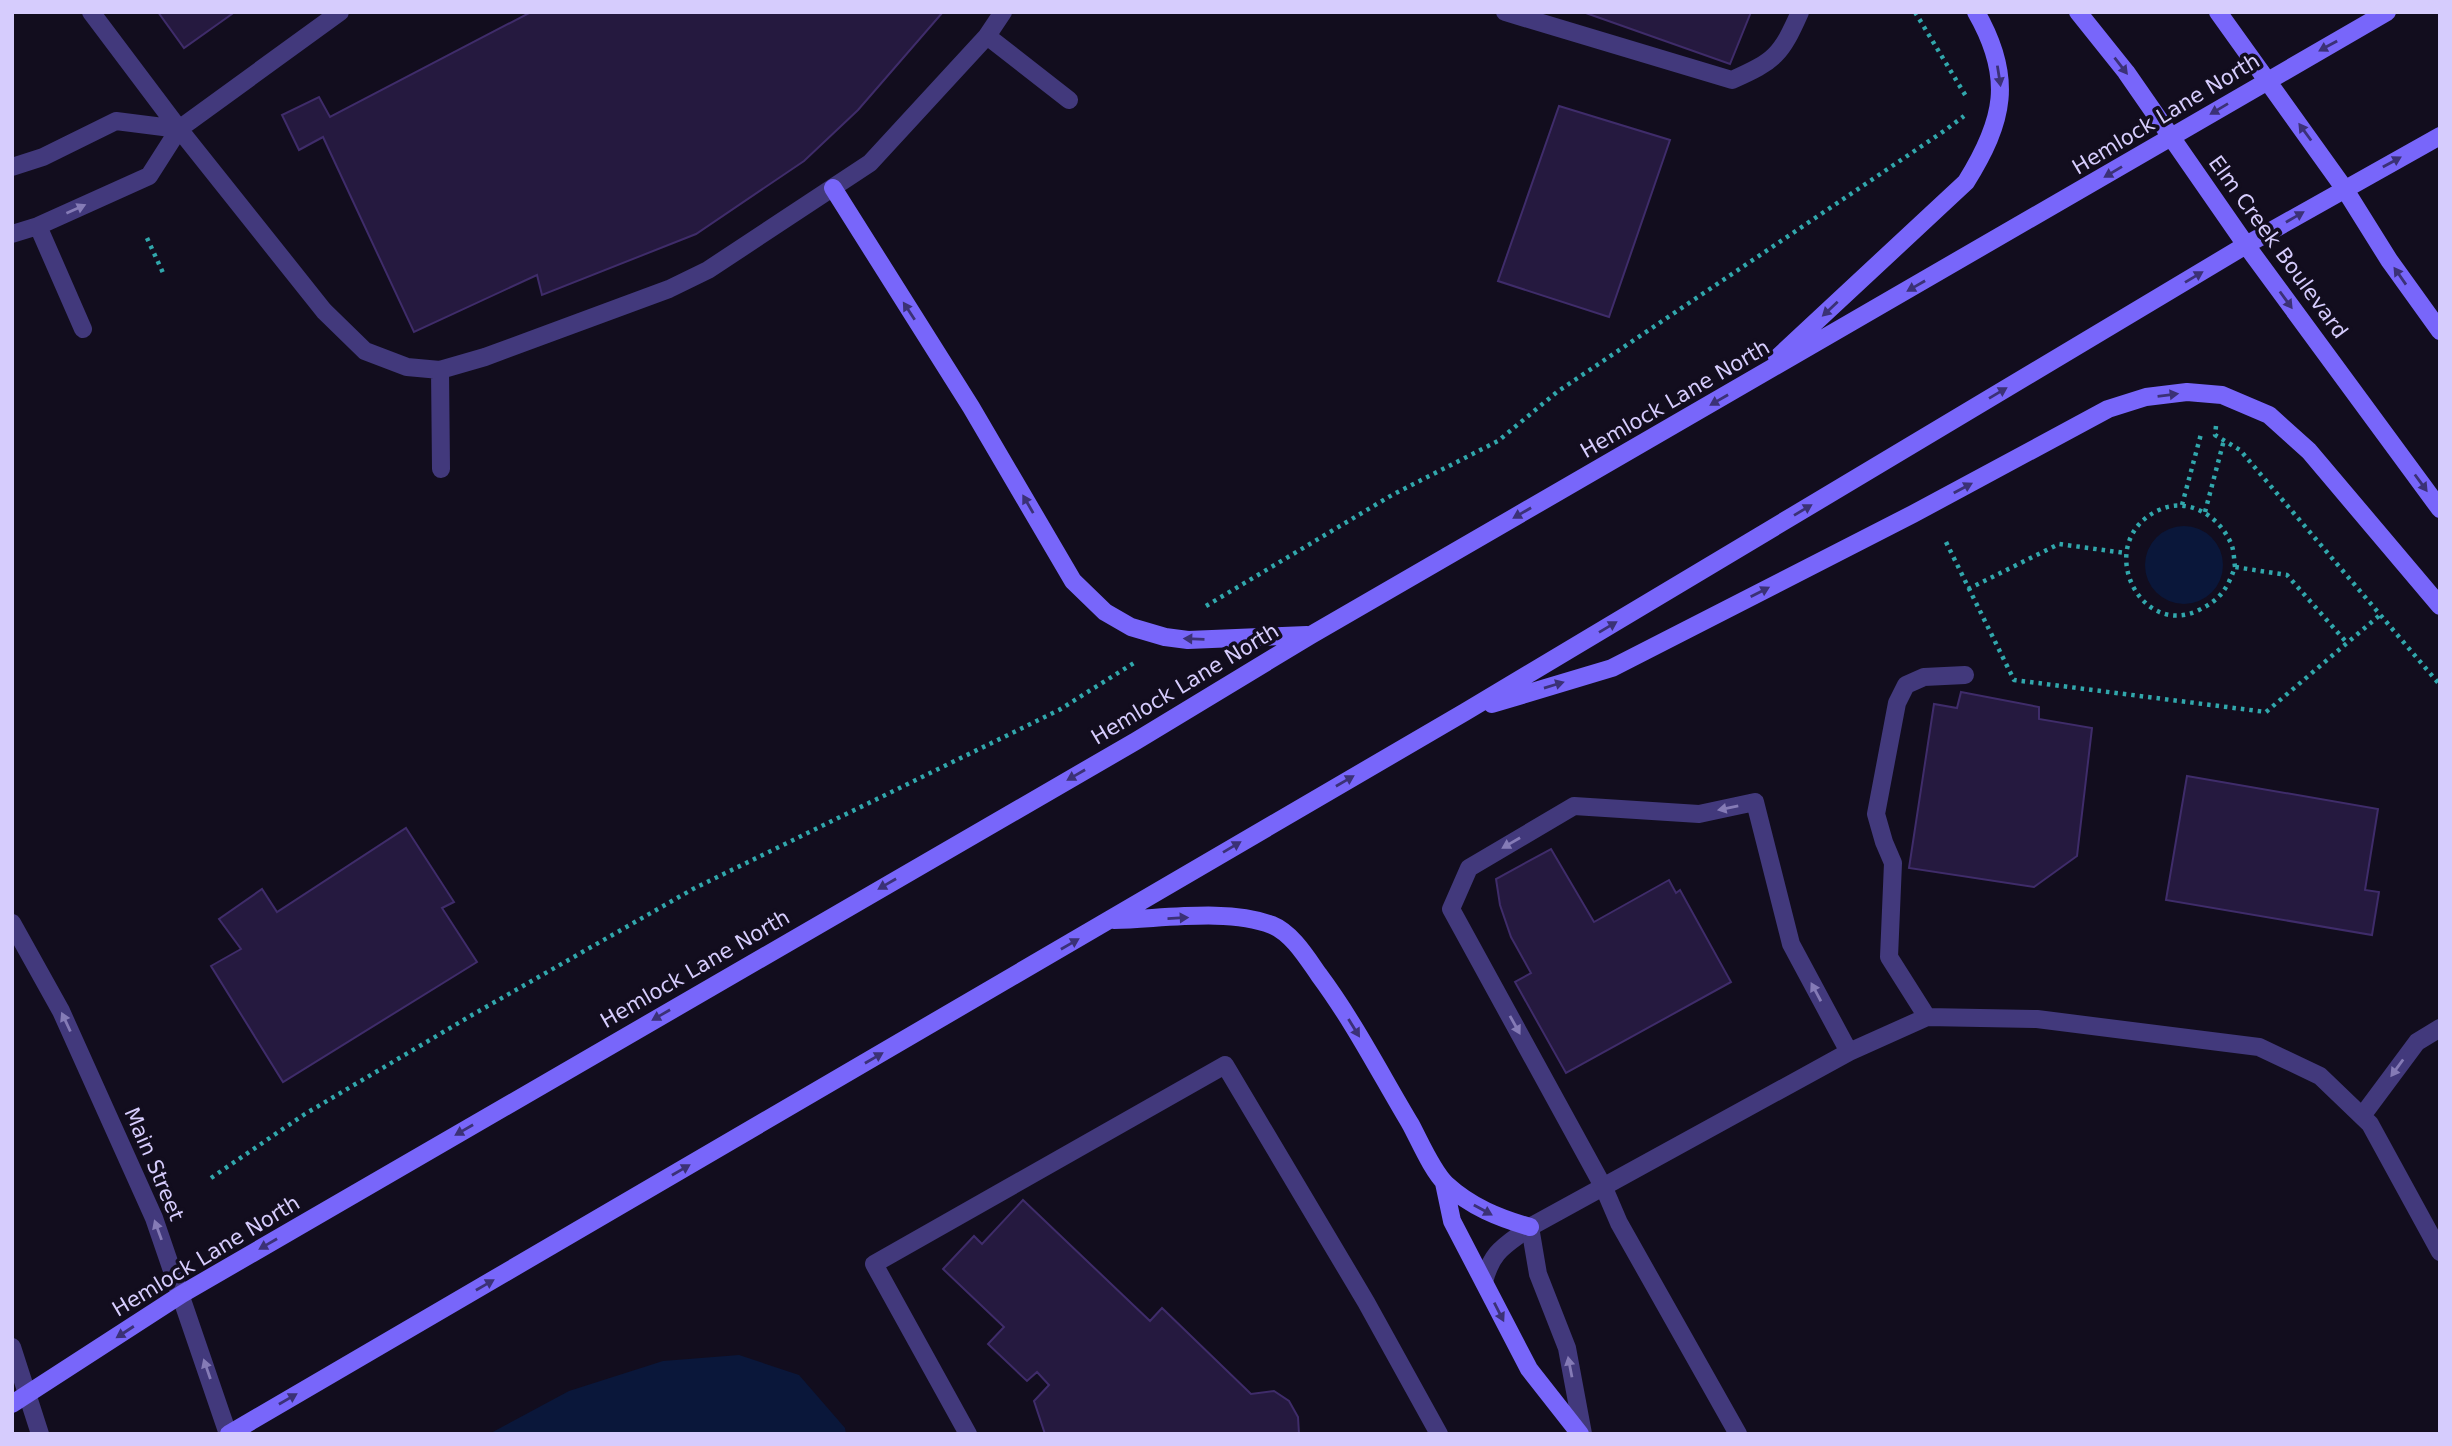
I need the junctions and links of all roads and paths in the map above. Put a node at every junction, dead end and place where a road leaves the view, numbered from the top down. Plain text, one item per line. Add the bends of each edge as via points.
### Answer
1 (92, 12) edge
2 (340, 12) edge
3 (1003, 12) edge
4 (1505, 12) edge
5 (1800, 12) edge
6 (1915, 12) edge
7 (1976, 12) edge
8 (2078, 12) edge
9 (2218, 12) edge
10 (2387, 12) edge
11 (987, 36) junction
12 (2267, 80) junction
13 (1069, 100) dead end
14 (180, 129) junction
15 (2440, 136) edge
16 (2172, 137) junction
17 (12, 167) edge
18 (833, 188) junction
19 (2344, 188) junction
20 (38, 226) junction
21 (12, 234) edge
22 (147, 238) dead end
23 (2246, 245) junction
24 (164, 275) dead end
25 (83, 329) dead end
26 (2440, 331) edge
27 (440, 370) junction
28 (1755, 379) junction
29 (2217, 415) dead end
30 (2201, 434) dead end
31 (2224, 440) junction
32 (441, 469) dead end
33 (2182, 505) junction
34 (2440, 509) edge
35 (2205, 512) junction
36 (1946, 542) dead end
37 (2125, 553) junction
38 (2235, 567) junction
39 (1968, 589) junction
40 (2440, 606) edge
41 (1199, 610) dead end
42 (2380, 615) junction
43 (1311, 635) junction
44 (2348, 644) junction
45 (1140, 659) dead end
46 (1965, 675) dead end
47 (2440, 685) edge
48 (1465, 712) junction
49 (1110, 920) junction
50 (12, 923) edge
51 (1927, 1017) junction
52 (2440, 1028) edge
53 (1849, 1052) junction
54 (2362, 1116) junction
55 (211, 1178) dead end
56 (1444, 1183) junction
57 (1604, 1188) junction
58 (1531, 1227) junction
59 (2440, 1252) edge
60 (1484, 1282) junction
61 (182, 1294) junction
62 (12, 1347) edge
63 (20, 1400) edge
64 (40, 1434) edge
65 (229, 1434) edge
66 (968, 1434) edge
67 (1439, 1434) edge
68 (1582, 1434) edge
69 (1738, 1434) edge

1 - 14 street
2 - 14 street
3 - 11 street
4 - 5 street via 1732,80 1765,65 1787,43
6 - 41 path via 1972,109 1557,391 1498,441 1392,495
7 -> 28 main road via 1997,60 2001,89 1984,154 1966,183
8 -> 16 main road, Elm Creek Boulevard
9 - 12 main road
10 -> 12 main road, Hemlock Lane North
11 - 13 street
11 - 18 street via 870,163
12 -> 16 main road, Hemlock Lane North
19 -> 12 main road
14 - 17 street via 117,121 43,158
20 -> 14 street via 149,176
14 - 27 street via 324,311 365,351 407,367
19 -> 15 main road
16 - 23 main road, Elm Creek Boulevard
16 -> 28 main road, Hemlock Lane North
18 - 27 street via 708,270 678,284
43 -> 18 main road via 1188,640 1131,627 1105,612 1073,581 971,407
23 -> 19 main road
26 -> 19 main road
20 - 21 street
20 - 25 street
22 - 24 path
23 -> 34 main road, Elm Creek Boulevard
48 -> 23 main road
27 - 32 street
28 -> 43 main road, Hemlock Lane North
29 - 31 path via 2215,435
30 - 33 path
31 - 35 path
31 - 42 path via 2240,450
33 - 35 path
33 - 37 path via 2159,510 2137,525
35 - 38 path via 2222,528
36 - 39 path
37 - 38 path via 2129,580 2145,603 2168,617 2193,614 2214,603 2228,586
37 - 39 path via 2059,544
38 - 44 path via 2287,575
39 - 44 path via 2014,680 2266,712
48 -> 40 main road via 1612,668 2108,409 2146,397 2188,392 2222,395 2269,415 2309,451
42 - 44 path
42 - 47 path
43 -> 61 main road, Hemlock Lane North
45 - 55 path via 1059,710 693,889 305,1114
46 - 51 street via 1924,677 1906,685 1897,703 1876,814 1893,863 1889,957
49 -> 48 main road
49 -> 56 main road via 1223,915 1275,926 1301,950 1325,983
65 -> 49 main road
61 -> 50 street, Main Street via 105,1107 61,1011
51 - 53 street
51 - 54 street via 2036,1019 2259,1047 2320,1076
52 -> 54 street via 2417,1042
53 - 57 street
53 -> 57 street via 1791,944 1755,802 1699,814 1574,806 1469,868 1451,909
54 - 59 street
56 -> 58 main road via 1495,1217
56 - 60 main road via 1452,1222
57 - 58 street
57 - 69 street via 1619,1223
58 - 60 street via 1497,1252
68 -> 58 street via 1567,1348 1538,1274
60 -> 68 main road via 1529,1369
61 -> 63 main road, Hemlock Lane North
65 -> 61 street, Main Street
62 - 63 street
63 - 64 street
66 - 67 street via 874,1264 1225,1065

